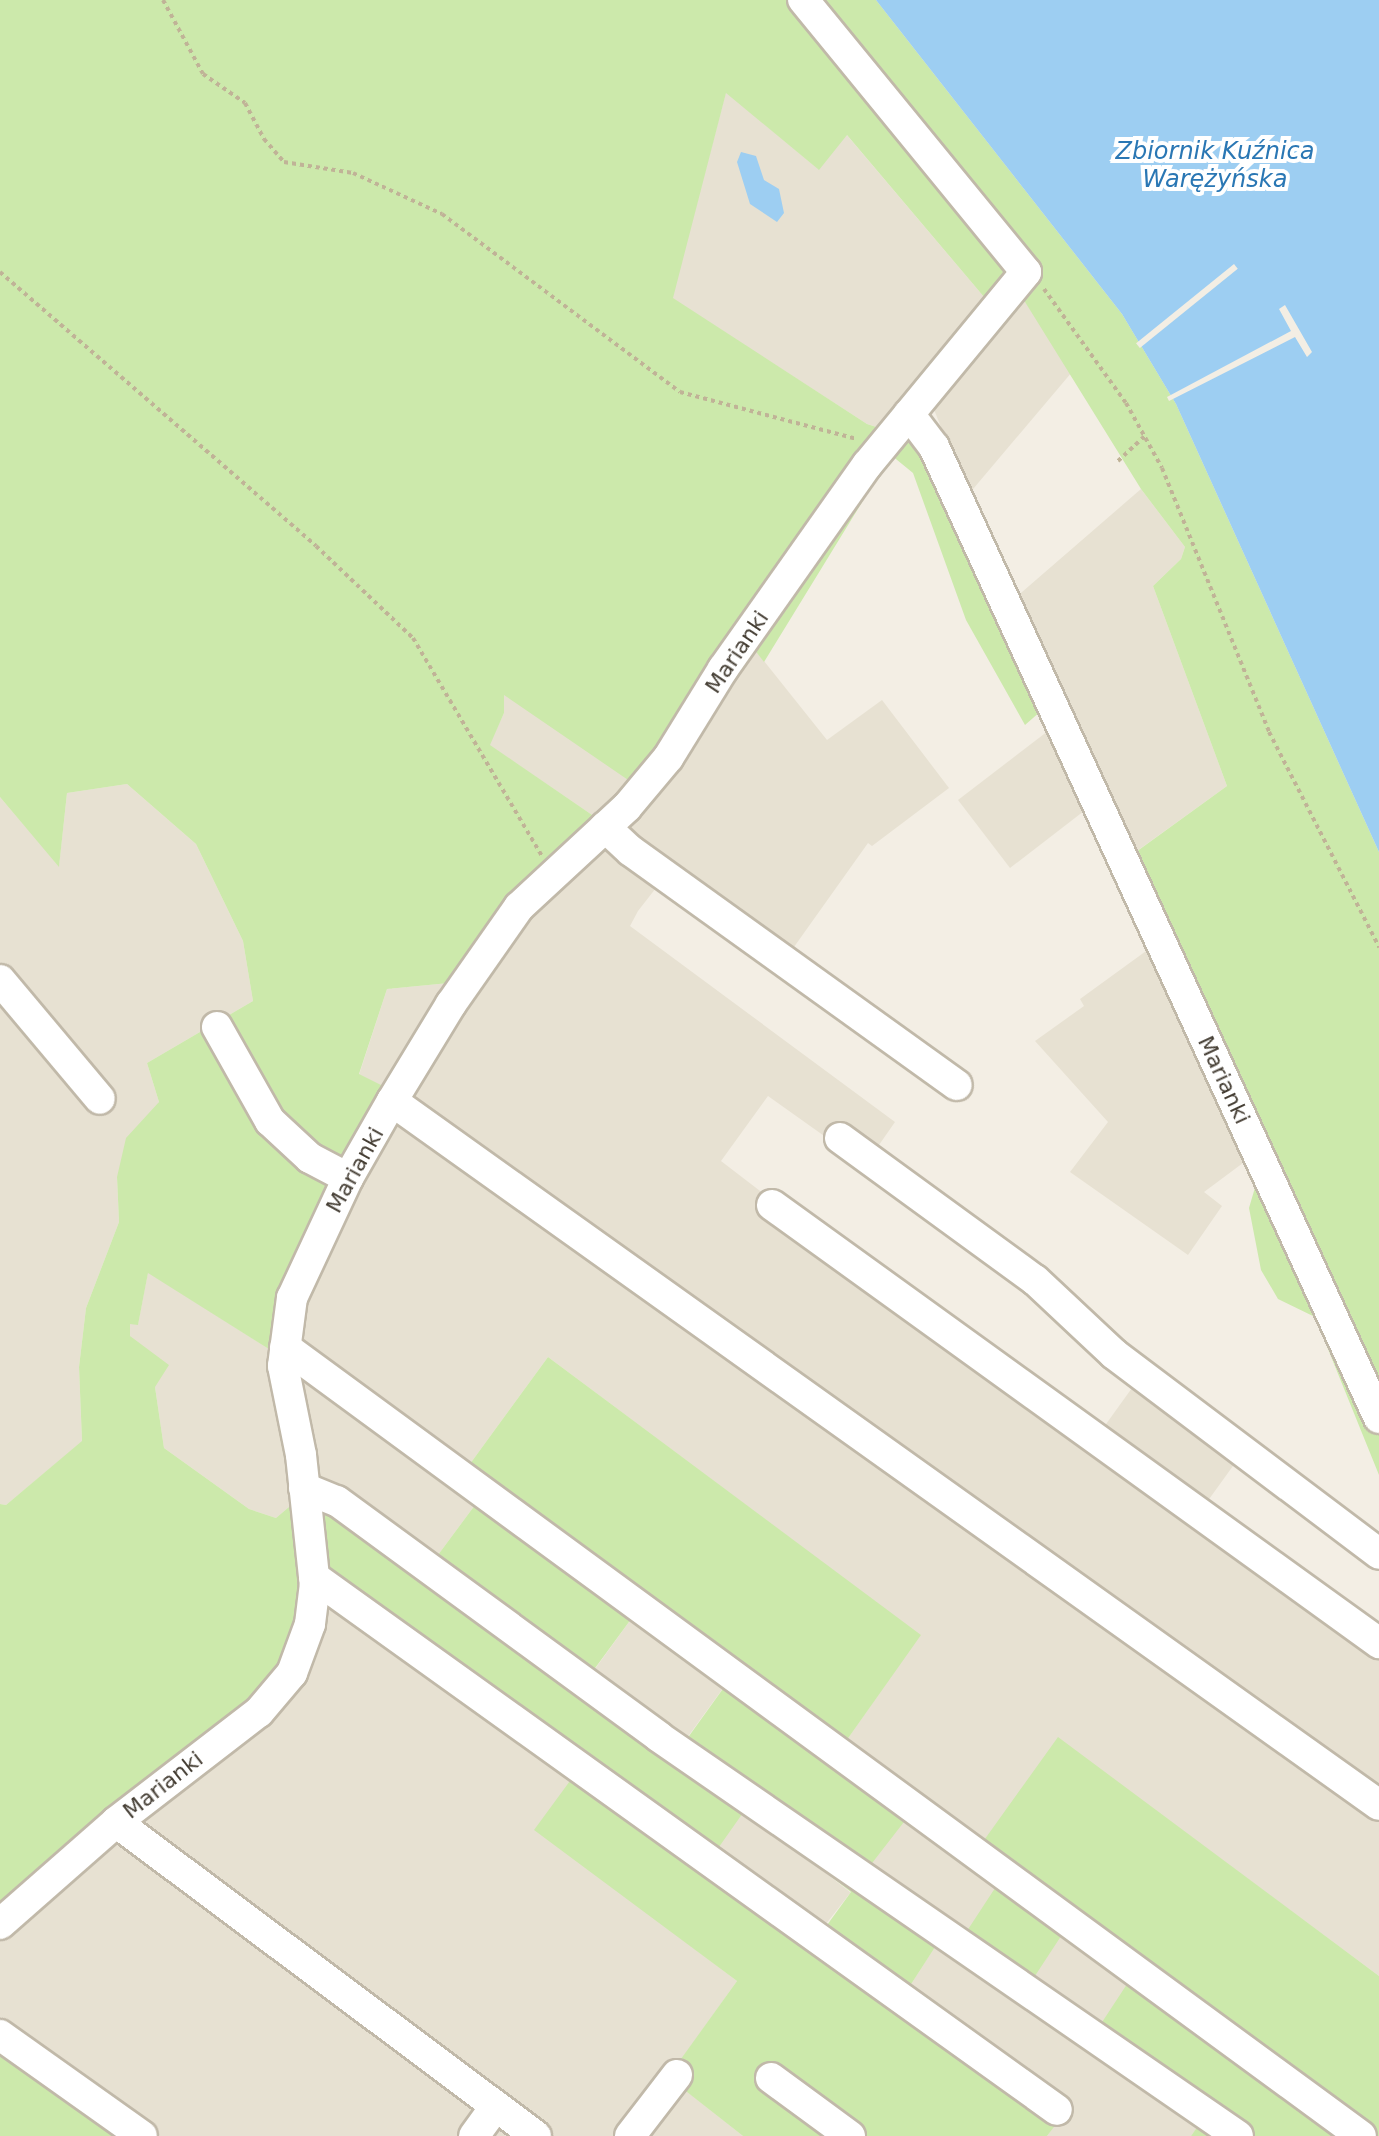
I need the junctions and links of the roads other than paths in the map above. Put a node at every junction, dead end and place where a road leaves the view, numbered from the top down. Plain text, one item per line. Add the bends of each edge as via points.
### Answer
1 (803, 0) edge
2 (909, 414) junction
3 (605, 827) junction
4 (0, 980) edge
5 (217, 1027) dead end
6 (957, 1085) dead end
7 (100, 1099) dead end
8 (392, 1101) junction
9 (840, 1138) dead end
10 (348, 1178) junction
11 (772, 1205) dead end
12 (285, 1347) junction
13 (1379, 1418) edge
14 (304, 1488) junction
15 (1379, 1554) edge
16 (314, 1577) junction
17 (1379, 1643) edge
18 (1379, 1805) edge
19 (116, 1822) junction
20 (0, 1924) edge
21 (0, 2035) edge
22 (677, 2075) dead end
23 (771, 2078) dead end
24 (496, 2106) junction
25 (1057, 2110) dead end
26 (142, 2136) edge
27 (474, 2136) edge
28 (536, 2136) edge
29 (630, 2136) edge
30 (850, 2136) edge
31 (1238, 2136) edge
32 (1361, 2136) edge

1 - 2 street via 1026,272
2 - 3 street, Marianki via 723,669 668,758
2 - 13 street, Marianki via 934,447
3 - 6 street
3 - 8 street, Marianki via 519,907
4 - 7 street
5 - 10 street via 270,1121 310,1158
8 - 10 street, Marianki
8 - 18 street
9 - 15 street via 1035,1280 1114,1354
10 - 12 street, Marianki via 292,1298
11 - 17 street
12 - 14 street, Marianki via 283,1366
12 - 32 street
14 - 16 street, Marianki
14 - 31 street via 337,1501 659,1737
16 - 19 street, Marianki via 310,1624 292,1673 259,1712
16 - 25 street
19 - 20 street, Marianki
19 - 24 street, Marianki
21 - 26 street
22 - 29 street
23 - 30 street
24 - 27 street
24 - 28 street, Marianki

